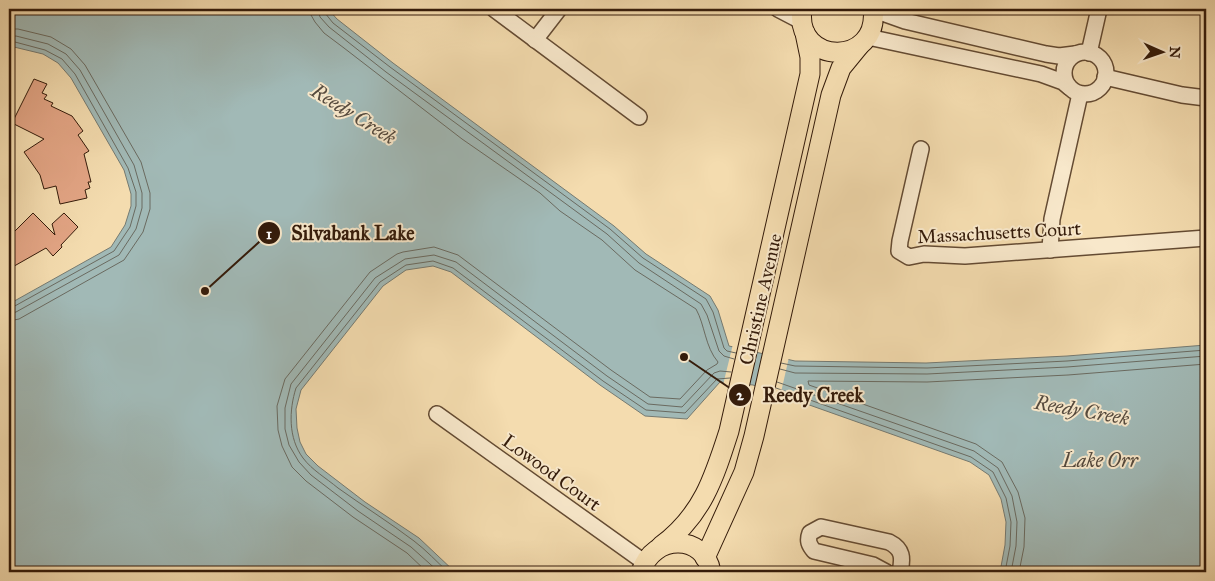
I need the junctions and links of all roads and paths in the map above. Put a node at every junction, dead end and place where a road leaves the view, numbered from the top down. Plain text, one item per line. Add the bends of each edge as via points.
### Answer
1 (494, 9) edge
2 (558, 9) edge
3 (778, 9) edge
4 (874, 9) edge
5 (1099, 9) edge
6 (802, 21) edge
7 (535, 40) junction
8 (864, 41) junction
9 (1082, 54) junction
10 (1105, 78) junction
11 (1074, 90) junction
12 (1206, 98) edge
13 (639, 117) dead end
14 (921, 149) dead end
15 (1206, 238) edge
16 (1050, 250) junction
17 (437, 414) dead end
18 (661, 546) junction
19 (708, 565) edge
20 (642, 567) edge
21 (886, 572) edge
22 (900, 572) edge

1 - 7 street
2 - 7 street
3 - 6 street
4 - 8 main road via 874,19
4 - 9 street via 905,22 1046,54
5 - 9 street
6 - 8 main road via 812,44 823,50 848,52
6 - 18 main road, Christine Avenue via 810,57 810,74 738,395 718,465 699,506 678,534
7 - 13 street
8 - 11 street via 1041,74 1053,77
8 - 19 main road, Christine Avenue via 841,68 831,95 744,472
9 - 10 street via 1100,59 1106,71
9 - 11 street via 1066,63 1064,69 1065,82
10 - 11 street via 1093,92
10 - 12 street
11 - 16 street via 1052,219
14 - 16 street, Massachusetts Court via 899,251 909,257
15 - 16 street, Massachusetts Court
17 - 20 street, Lowood Court
18 - 19 main road via 685,544 696,549
18 - 20 main road, Christine Avenue via 651,553
21 - 22 street via 873,565 814,551 809,545 810,533 821,527 889,542 900,550

